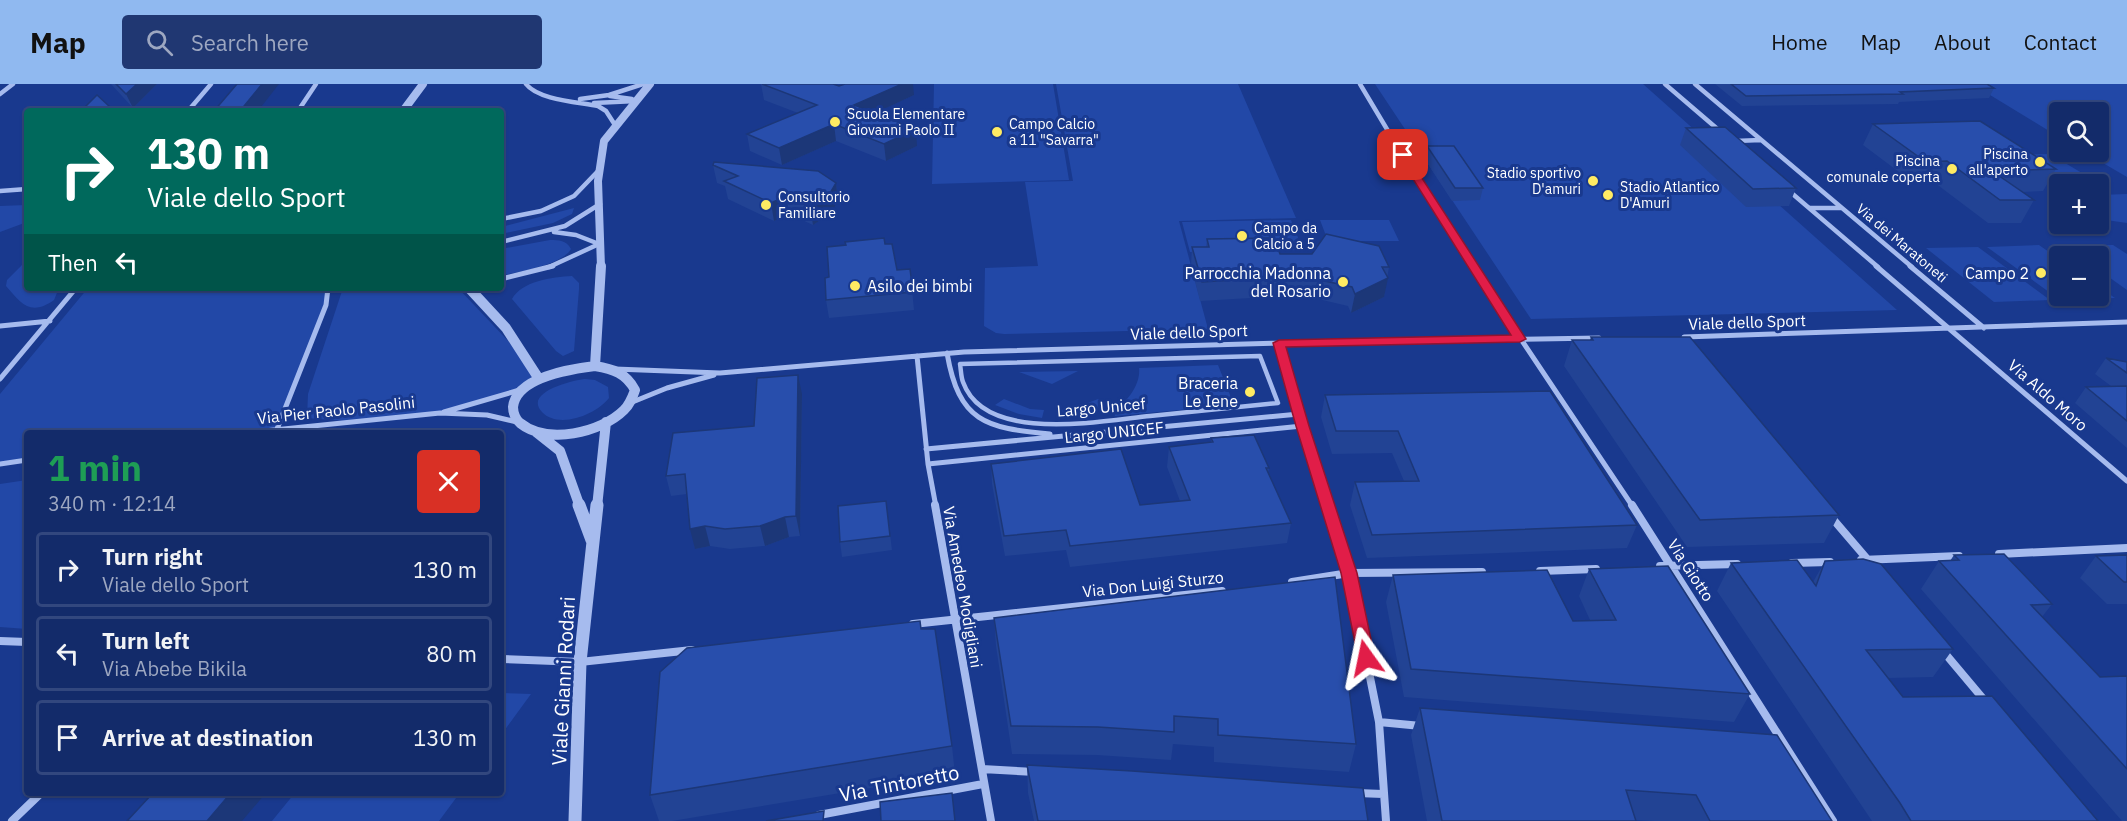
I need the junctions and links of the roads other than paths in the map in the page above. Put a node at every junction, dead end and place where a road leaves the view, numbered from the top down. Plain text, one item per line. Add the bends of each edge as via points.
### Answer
1 (13, 84) edge
2 (211, 84) edge
3 (316, 84) edge
4 (423, 84) edge
5 (526, 84) edge
6 (643, 84) edge
7 (650, 84) edge
8 (1360, 84) edge
9 (1665, 84) edge
10 (1695, 84) edge
11 (0, 94) edge
12 (600, 96) junction
13 (574, 99) junction
14 (636, 101) junction
15 (590, 104) junction
16 (191, 108) edge
17 (300, 108) edge
18 (405, 108) edge
19 (615, 125) junction
20 (1723, 134) edge
21 (1761, 140) junction
22 (1740, 148) edge
23 (599, 170) junction
24 (1784, 186) edge
25 (24, 189) edge
26 (0, 191) edge
27 (600, 204) junction
28 (1810, 208) junction
29 (1842, 208) junction
30 (504, 218) edge
31 (552, 232) junction
32 (504, 241) edge
33 (599, 244) junction
34 (504, 278) edge
35 (74, 291) edge
36 (328, 291) edge
37 (472, 291) edge
38 (50, 321) junction
39 (2127, 322) edge
40 (0, 326) edge
41 (1984, 328) junction
42 (1951, 329) junction
43 (1608, 338) edge
44 (1520, 339) junction
45 (1279, 343) junction
46 (1688, 346) edge
47 (947, 353) junction
48 (917, 356) junction
49 (1137, 359) joint
50 (595, 366) junction
51 (615, 369) junction
52 (720, 373) junction
53 (0, 379) edge
54 (539, 379) junction
55 (526, 388) junction
56 (630, 403) junction
57 (441, 413) junction
58 (1299, 414) junction
59 (518, 422) junction
60 (606, 423) junction
61 (1302, 426) junction
62 (276, 430) edge
63 (285, 430) edge
64 (536, 432) junction
65 (1069, 436) junction
66 (926, 449) junction
67 (24, 460) edge
68 (0, 464) edge
69 (928, 464) junction
70 (2127, 481) edge
71 (1830, 516) edge
72 (593, 543) junction
73 (2127, 548) edge
74 (1992, 555) edge
75 (1969, 556) edge
76 (1867, 560) junction
77 (1844, 561) edge
78 (1856, 561) edge
79 (1784, 563) edge
80 (1749, 564) edge
81 (1672, 566) junction
82 (1653, 567) edge
83 (1601, 569) edge
84 (1875, 569) edge
85 (1534, 571) edge
86 (1489, 572) edge
87 (1349, 573) junction
88 (1285, 584) edge
89 (1229, 590) edge
90 (956, 618) junction
91 (910, 624) edge
92 (0, 640) edge
93 (1935, 641) edge
94 (24, 642) edge
95 (704, 649) edge
96 (504, 659) edge
97 (580, 662) junction
98 (1988, 704) edge
99 (1379, 722) junction
100 (1427, 726) edge
101 (1781, 755) edge
102 (1793, 756) junction
103 (982, 769) junction
104 (1041, 773) edge
105 (983, 784) junction
106 (1348, 792) edge
107 (1383, 795) junction
108 (38, 796) edge
109 (808, 817) edge
110 (12, 821) edge
111 (575, 821) edge
112 (991, 821) edge
113 (1386, 821) edge
114 (1833, 821) edge

1 - 11 street
2 - 16 street
3 - 17 street
4 - 18 street
5 - 13 street via 540,95
6 - 12 street
7 - 14 street
8 - 44 street, Via Giotto via 1434,208
9 - 20 street
10 - 21 street, Via dei Maratoneti
12 - 13 street
12 - 14 street
13 - 15 street
14 - 15 street
14 - 19 street
15 - 19 street via 606,111
19 - 23 street via 604,141
21 - 22 street via 1731,141
21 - 29 street, Via dei Maratoneti
23 - 27 street
23 - 30 street via 574,196 541,211
24 - 28 street
25 - 26 street
27 - 31 street
27 - 33 street
28 - 29 street
28 - 42 street
29 - 41 street, Via dei Maratoneti
31 - 32 street
31 - 33 street via 576,235
33 - 34 street via 561,263
33 - 50 street
35 - 38 street
36 - 62 street
37 - 54 street via 507,328
38 - 40 street
38 - 53 street
39 - 41 street, Viale dello Sport
41 - 42 street, Viale dello Sport
42 - 46 street, Viale dello Sport via 1680,337
42 - 70 street, Via Aldo Moro
43 - 44 street, Viale dello Sport
44 - 45 street, Viale dello Sport
44 - 81 street, Via Giotto
45 - 47 street, Viale dello Sport
45 - 58 street
47 - 48 street, Viale dello Sport
47 - 65 street, Largo UNICEF via 949,376 963,406 981,420 1004,429
48 - 52 street, Viale dello Sport
48 - 66 street, Via Amedeo Modigliani
49 - 49 street, Largo Unicef via 960,364 959,373 966,390 981,405 1005,417 1034,424 1065,425 1278,404 1260,356
50 - 51 street
50 - 54 street via 558,371
51 - 52 street, Viale dello Sport
51 - 56 street via 630,377 635,390
52 - 56 street, Viale dello Sport
54 - 55 street
55 - 57 street, Via Pier Paolo Pasolini
55 - 59 street via 513,408
56 - 60 street
57 - 59 street, Via Pier Paolo Pasolini
57 - 63 street, Via Pier Paolo Pasolini
58 - 61 street
58 - 65 street, Largo UNICEF
59 - 64 street, Viale Gianni Rodari
60 - 64 street via 565,434
60 - 72 street, Viale Gianni Rodari
61 - 69 street, Largo UNICEF
61 - 87 street
64 - 72 street, Viale Gianni Rodari via 560,451
65 - 66 street, Largo UNICEF
66 - 69 street, Via Amedeo Modigliani
67 - 68 street
69 - 90 street, Via Amedeo Modigliani
71 - 76 street
72 - 97 street, Viale Gianni Rodari
73 - 74 street
75 - 76 street
76 - 78 street
76 - 84 street
77 - 79 street
80 - 81 street
81 - 82 street
81 - 102 street, Via Giotto
83 - 85 street
86 - 87 street
87 - 88 street
87 - 99 street
89 - 90 street, Via Don Luigi Sturzo
90 - 91 street, Via Don Luigi Sturzo
90 - 103 street, Via Amedeo Modigliani
92 - 94 street
93 - 98 street
95 - 97 street
96 - 97 street
97 - 111 street, Viale Gianni Rodari
99 - 100 street
99 - 107 street
101 - 102 street
102 - 114 street, Via Giotto
103 - 104 street, Via Tintoretto
103 - 105 street, Via Amedeo Modigliani
105 - 109 street, Via Tintoretto
105 - 112 street, Via Amedeo Modigliani
106 - 107 street
107 - 113 street
108 - 110 street

